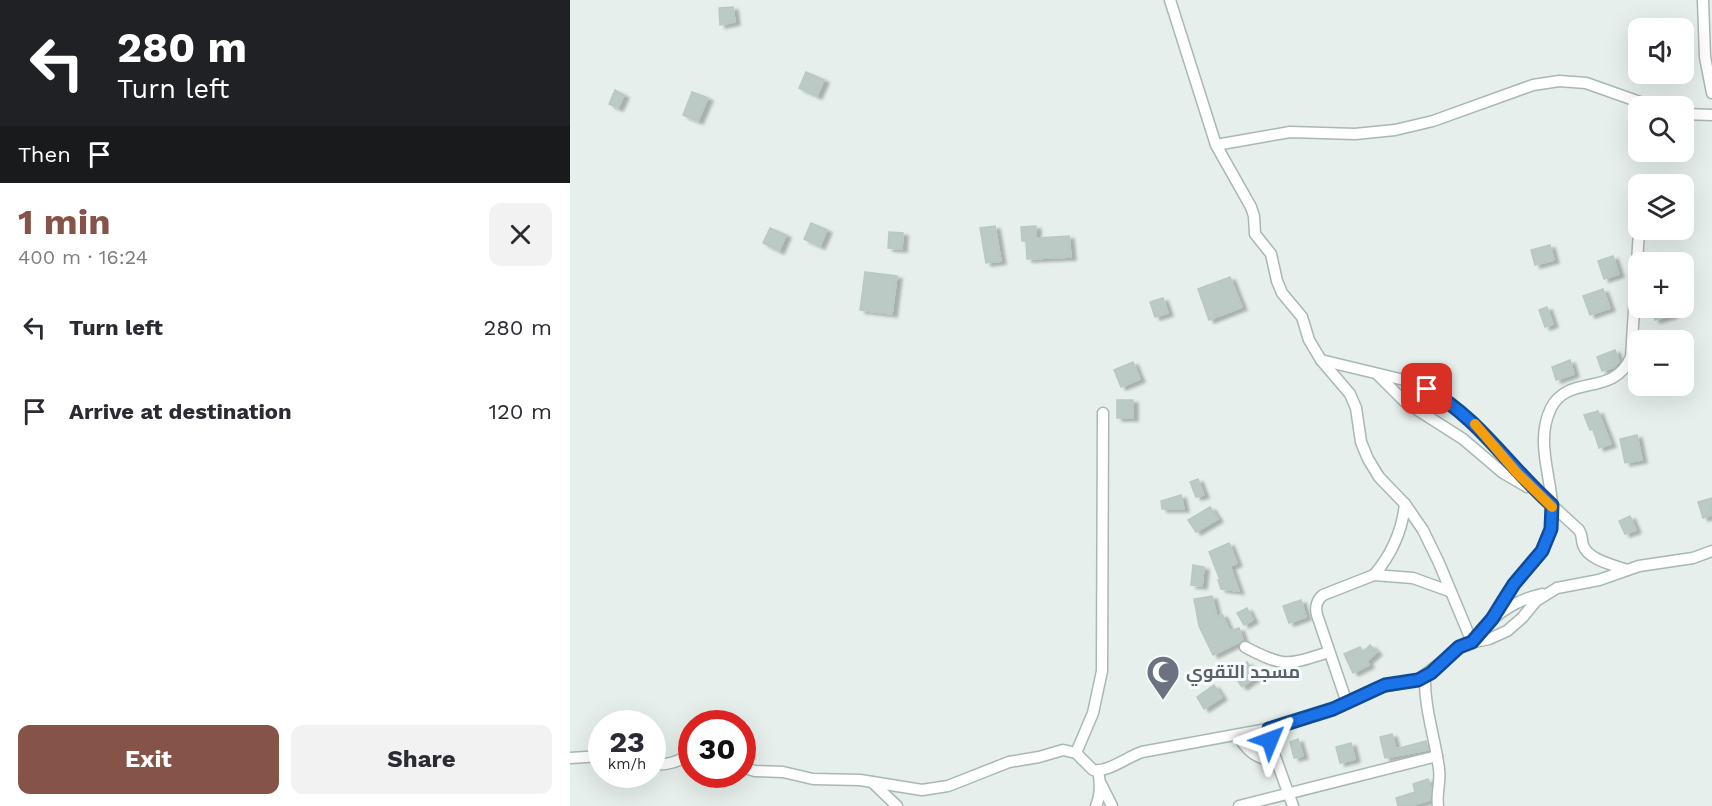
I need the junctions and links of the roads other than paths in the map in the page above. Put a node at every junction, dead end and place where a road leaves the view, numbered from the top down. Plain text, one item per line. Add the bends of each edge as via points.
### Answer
1 (1170, 0) edge
2 (1703, 0) edge
3 (1712, 93) edge
4 (1628, 98) edge
5 (1694, 115) edge
6 (1712, 116) edge
7 (1216, 145) junction
8 (1638, 240) edge
9 (1321, 360) junction
10 (1377, 374) junction
11 (1103, 413) dead end
12 (1534, 489) junction
13 (1405, 504) junction
14 (1552, 505) junction
15 (1712, 551) edge
16 (1627, 570) junction
17 (1374, 575) junction
18 (1449, 591) junction
19 (1546, 594) junction
20 (1492, 619) junction
21 (1472, 642) junction
22 (1245, 647) dead end
23 (1329, 652) junction
24 (1425, 677) junction
25 (1347, 703) junction
26 (1269, 729) junction
27 (1238, 735) junction
28 (1076, 753) junction
29 (1437, 756) junction
30 (588, 757) edge
31 (570, 758) edge
32 (1277, 762) junction
33 (756, 771) edge
34 (1098, 771) junction
35 (872, 782) junction
36 (1101, 783) junction
37 (1290, 794) junction
38 (897, 806) edge
39 (1096, 806) edge
40 (1112, 806) edge
41 (1239, 806) edge
42 (1293, 806) edge
43 (1438, 806) edge

1 - 7 street
2 - 3 street via 1705,57
4 - 7 street via 1586,83 1553,81 1395,130 1355,134 1290,132
5 - 6 street
7 - 9 street via 1251,207 1255,234 1271,254 1279,287 1302,317
8 - 14 street via 1631,357 1627,366 1612,380 1569,391 1550,410 1544,450
9 - 10 street
9 - 13 street via 1350,393 1361,442 1373,468
10 - 12 street via 1411,406 1474,447 1513,480
10 - 12 street via 1416,384 1451,404 1483,432
11 - 28 street via 1102,670 1093,713
12 - 14 street
13 - 17 street via 1396,542
13 - 18 street via 1429,541
14 - 16 street via 1579,530 1588,552
14 - 20 street via 1551,529 1542,551 1504,597
15 - 16 street
16 - 19 street
17 - 18 street via 1413,578
17 - 23 street via 1319,599 1316,610
18 - 21 street
19 - 20 street via 1517,602
19 - 21 street via 1507,631
20 - 21 street
21 - 24 street via 1459,647
22 - 23 street via 1286,663
23 - 25 street
24 - 25 street via 1385,685
24 - 29 street via 1425,697
25 - 26 street
26 - 27 street
26 - 32 street
27 - 32 street via 1253,754
27 - 34 street via 1142,752
28 - 34 street
28 - 35 street via 1063,750 1009,762 935,789
29 - 37 street
29 - 43 street
30 - 31 street
32 - 37 street
33 - 35 street
34 - 36 street
35 - 38 street
36 - 39 street
36 - 40 street
37 - 41 street
37 - 42 street

